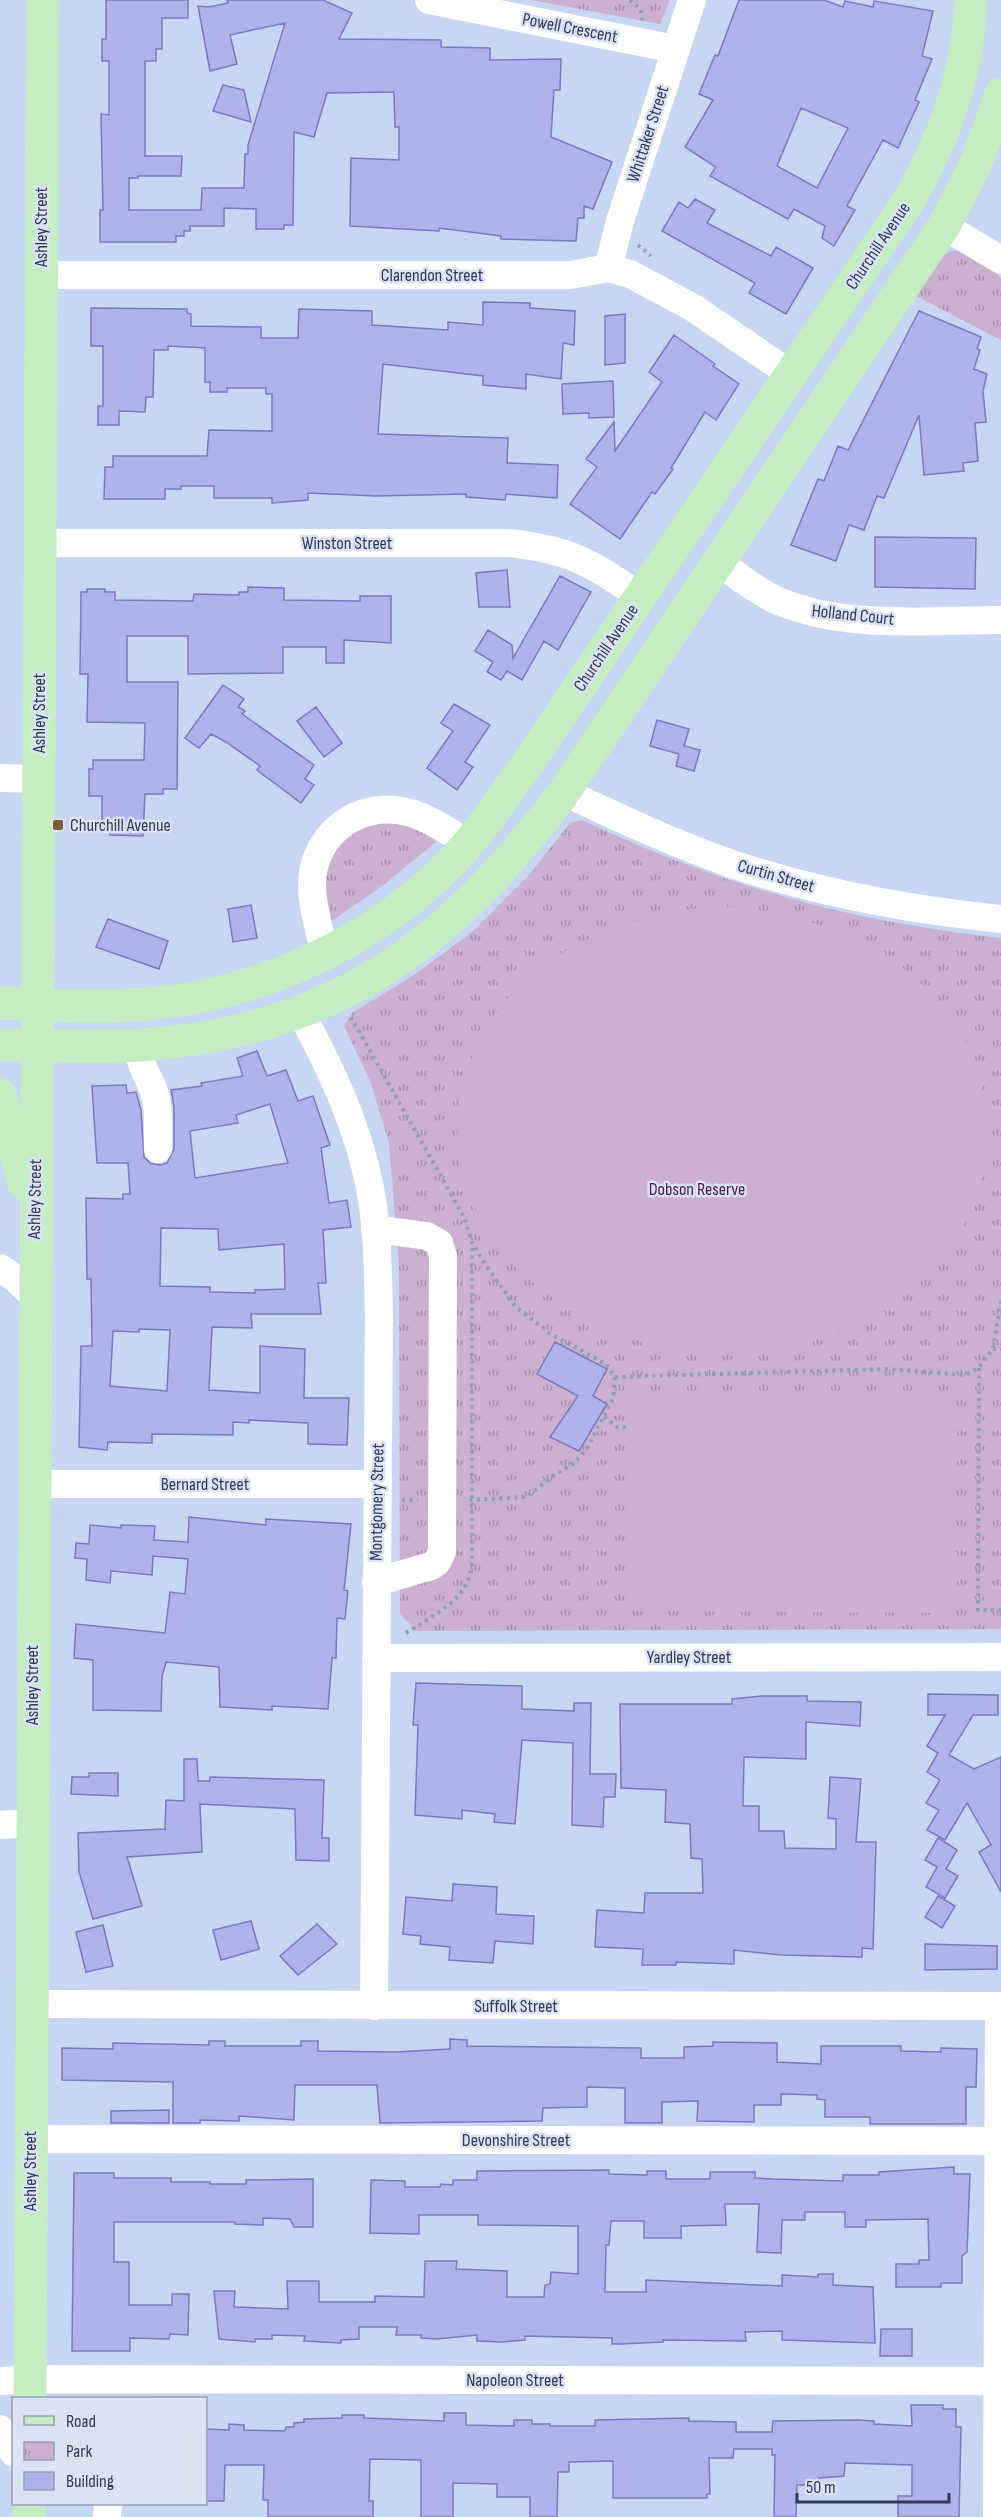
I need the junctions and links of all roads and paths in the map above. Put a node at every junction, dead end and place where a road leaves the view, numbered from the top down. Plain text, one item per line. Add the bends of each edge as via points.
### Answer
1 (43, 0) edge
2 (429, 0) edge
3 (692, 0) edge
4 (971, 0) edge
5 (675, 49) junction
6 (962, 79) junction
7 (1001, 92) edge
8 (909, 201) junction
9 (944, 226) junction
10 (1001, 260) edge
11 (608, 268) junction
12 (41, 275) junction
13 (792, 375) junction
14 (826, 400) junction
15 (39, 543) junction
16 (718, 562) junction
17 (661, 568) junction
18 (697, 593) junction
19 (641, 597) junction
20 (1001, 620) edge
21 (523, 770) junction
22 (0, 778) edge
23 (39, 779) junction
24 (564, 792) junction
25 (468, 843) junction
26 (500, 872) junction
27 (1001, 920) edge
28 (324, 953) junction
29 (278, 974) junction
30 (334, 998) junction
31 (0, 1003) edge
32 (36, 1004) junction
33 (301, 1013) junction
34 (0, 1045) edge
35 (36, 1045) junction
36 (139, 1045) junction
37 (2, 1113) edge
38 (158, 1149) dead end
39 (375, 1229) junction
40 (35, 1230) junction
41 (0, 1268) edge
42 (34, 1297) junction
43 (1001, 1301) edge
44 (993, 1349) junction
45 (1001, 1349) edge
46 (979, 1367) junction
47 (615, 1377) dead end
48 (604, 1417) dead end
49 (627, 1427) dead end
50 (33, 1484) junction
51 (377, 1485) junction
52 (376, 1582) junction
53 (1001, 1610) edge
54 (1001, 1657) edge
55 (376, 1658) junction
56 (15, 1824) edge
57 (30, 2004) junction
58 (374, 2006) junction
59 (1000, 2006) edge
60 (30, 2139) junction
61 (1001, 2141) edge
62 (999, 2381) edge
63 (20, 2386) edge
64 (153, 2389) edge
65 (0, 2429) edge
66 (12, 2450) edge
67 (997, 2517) edge

1 - 12 main road, Ashley Street
2 - 5 street, Powell Crescent
3 - 5 street, Whittaker Street
4 - 6 main road, Churchill Avenue
5 - 11 street, Whittaker Street
6 - 7 main road
6 - 8 main road, Churchill Avenue via 945,131
7 - 9 main road via 977,161
8 - 9 main road
8 - 13 main road, Churchill Avenue
9 - 10 street
9 - 14 main road
11 - 12 street, Clarendon Street via 562,275
11 - 13 street, Clarendon Street via 671,294
12 - 15 main road, Ashley Street
13 - 14 main road
13 - 17 main road, Churchill Avenue
14 - 16 main road
15 - 19 street, Winston Street via 508,543 574,555 599,567
15 - 23 main road, Ashley Street
16 - 18 main road
16 - 20 street, Holland Court via 775,599 832,616
17 - 18 main road
17 - 19 main road, Churchill Avenue
18 - 24 main road
19 - 21 main road, Churchill Avenue
21 - 24 main road
21 - 25 main road, Churchill Avenue
22 - 23 street
23 - 32 main road, Ashley Street
24 - 26 main road
24 - 27 street, Curtin Street via 683,845 781,878 903,907
25 - 26 main road
25 - 28 main road, Churchill Avenue via 404,903 366,931
25 - 28 street via 423,818 395,810 351,817 338,827 318,856 313,873 313,901
26 - 30 main road via 429,938
28 - 29 main road, Churchill Avenue
28 - 30 main road
29 - 32 main road, Churchill Avenue via 186,999 145,1004
29 - 33 main road
30 - 33 main road
31 - 32 main road, Churchill Avenue
32 - 35 main road, Ashley Street
33 - 36 main road via 218,1036
33 - 39 street, Montgomery Street via 355,1132 370,1188
34 - 35 main road
35 - 36 main road
35 - 40 main road, Ashley Street
36 - 38 street via 144,1072 155,1096
37 - 40 main road
39 - 51 street, Montgomery Street via 379,1316
39 - 52 street via 427,1236 439,1243 443,1256 442,1552 431,1566
40 - 42 main road, Ashley Street
41 - 42 street
42 - 50 main road, Ashley Street
43 - 44 path
44 - 45 path
44 - 46 path
46 - 47 path via 966,1375 886,1369
46 - 53 path via 978,1610
48 - 49 path via 617,1427
50 - 51 street, Bernard Street
50 - 56 main road, Ashley Street
51 - 52 street, Montgomery Street
52 - 55 street, Montgomery Street
54 - 55 street, Yardley Street
55 - 58 street, Montgomery Street
56 - 57 main road, Ashley Street
57 - 58 street, Suffolk Street
57 - 60 main road, Ashley Street
58 - 59 street, Suffolk Street
59 - 61 street
60 - 61 street, Devonshire Street
60 - 63 main road, Ashley Street
61 - 62 street
62 - 64 street, Napoleon Street
62 - 67 street
63 - 64 street, Napoleon Street
65 - 66 street

